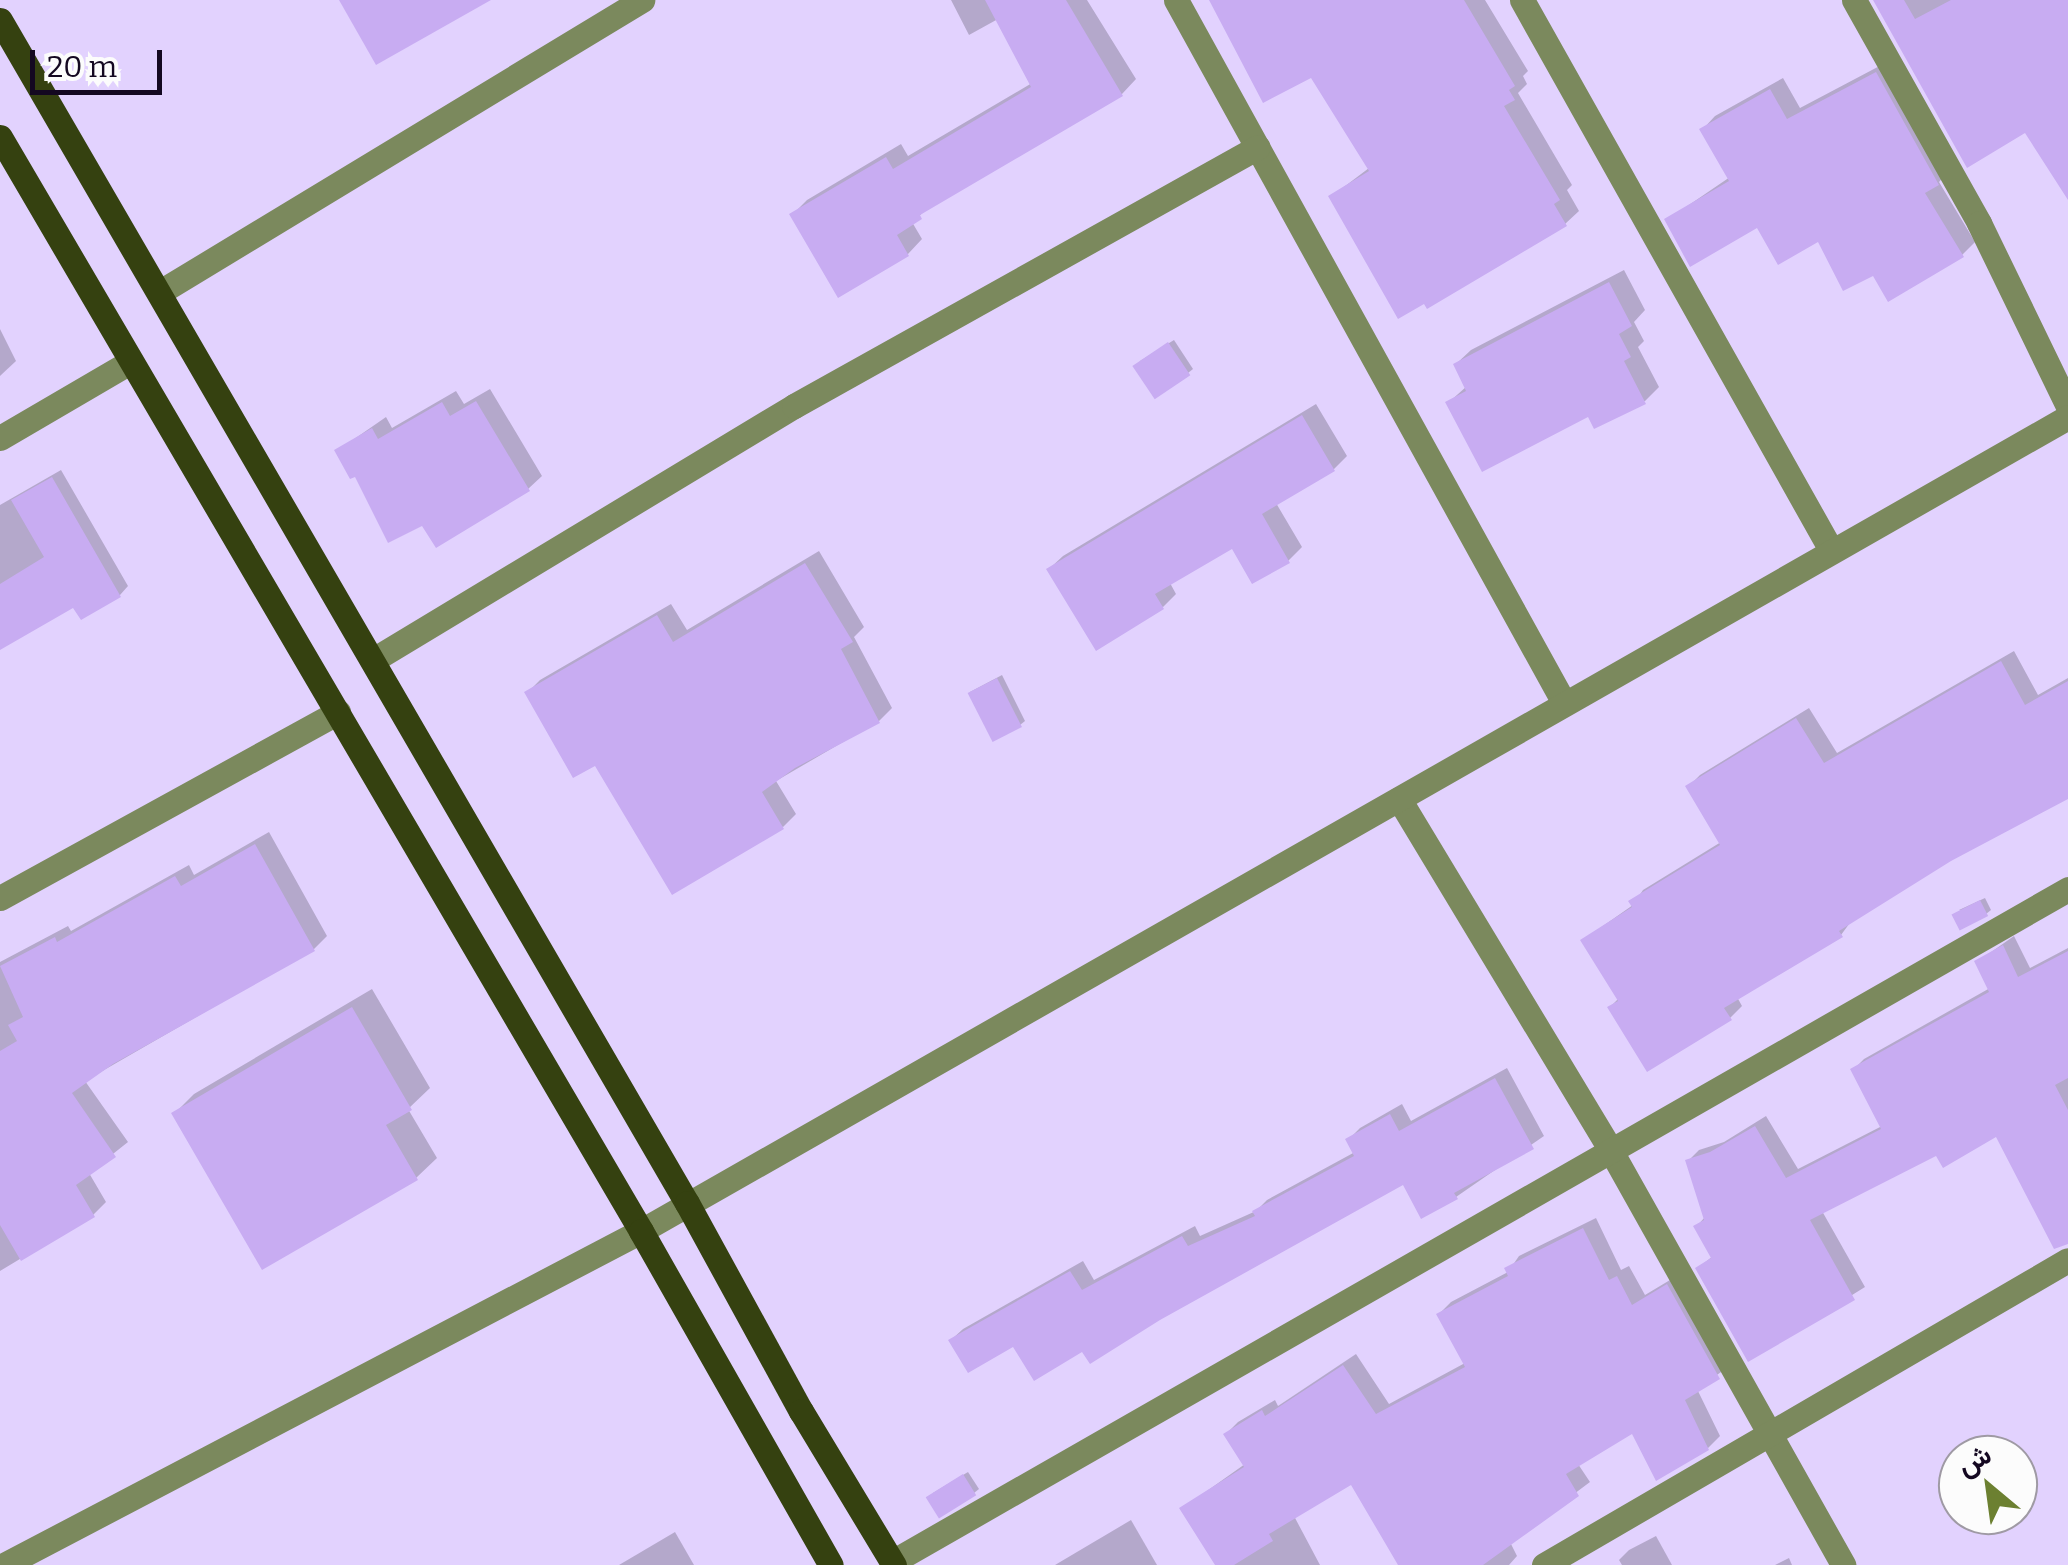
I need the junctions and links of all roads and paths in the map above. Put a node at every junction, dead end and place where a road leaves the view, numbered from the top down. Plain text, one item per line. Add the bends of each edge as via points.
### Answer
1 (642, 0) edge
2 (1176, 0) edge
3 (1522, 0) edge
4 (1854, 0) edge
5 (0, 20) edge
6 (0, 137) edge
7 (1258, 147) junction
8 (160, 292) junction
9 (130, 362) junction
10 (2068, 406) edge
11 (2068, 416) edge
12 (0, 438) edge
13 (1831, 550) junction
14 (373, 660) junction
15 (1564, 703) junction
16 (338, 712) junction
17 (1399, 799) junction
18 (2068, 889) edge
19 (0, 898) edge
20 (1610, 1152) junction
21 (687, 1204) junction
22 (641, 1231) junction
23 (2068, 1260) edge
24 (1768, 1434) junction
25 (893, 1564) edge
26 (4, 1565) edge
27 (831, 1565) edge
28 (1544, 1565) edge
29 (1843, 1565) edge

1 - 8 street
2 - 7 street
3 - 13 street
4 - 10 street via 1980,223
5 - 8 main road
6 - 9 main road
7 - 14 street via 794,406
7 - 15 street
8 - 14 main road
9 - 12 street
9 - 16 main road
11 - 13 street
13 - 15 street
14 - 21 main road
15 - 17 street
16 - 19 street
16 - 22 main road
17 - 20 street
17 - 21 street
18 - 20 street
20 - 24 street
20 - 25 street
21 - 22 street
21 - 25 main road
22 - 26 street
22 - 27 main road
23 - 24 street
24 - 28 street
24 - 29 street

